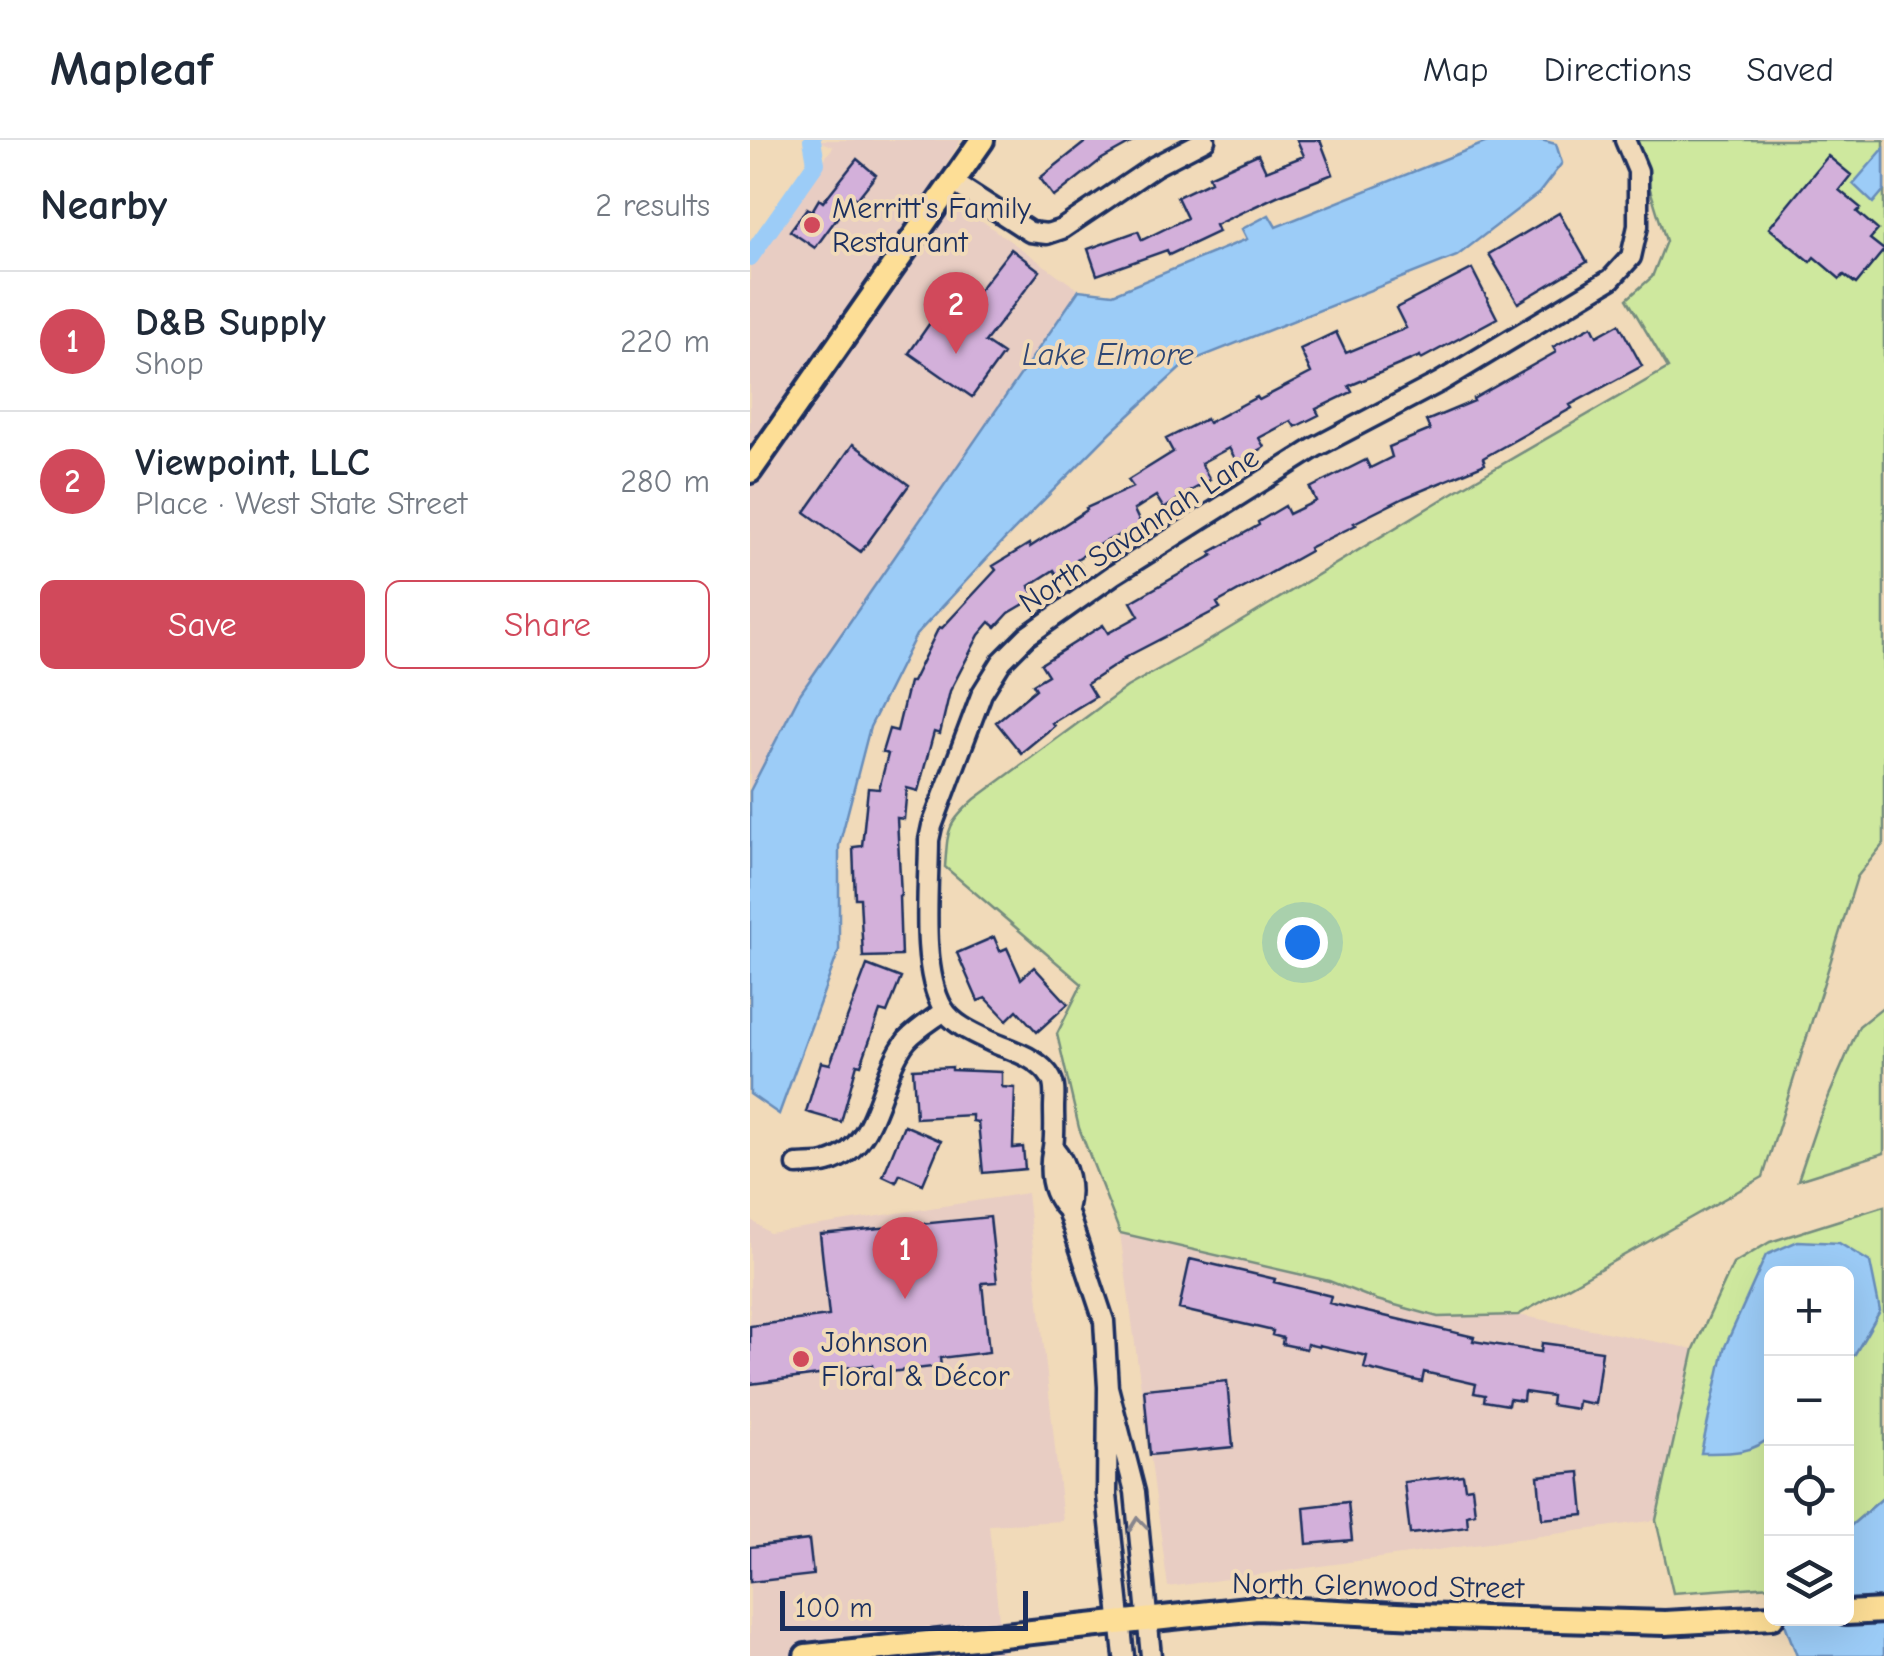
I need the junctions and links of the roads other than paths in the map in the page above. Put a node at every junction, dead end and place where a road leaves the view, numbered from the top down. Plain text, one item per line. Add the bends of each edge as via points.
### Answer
1 (982, 140) edge
2 (1204, 140) edge
3 (1625, 140) edge
4 (953, 182) junction
5 (750, 471) edge
6 (944, 1011) junction
7 (797, 1165) dead end
8 (1108, 1387) junction
9 (1884, 1612) edge
10 (1854, 1613) edge
11 (1764, 1617) edge
12 (1148, 1620) junction
13 (1120, 1624) junction
14 (806, 1656) edge
15 (1124, 1656) edge
16 (1151, 1656) edge

1 - 4 main road
2 - 4 street via 1047,234 1030,232
3 - 6 street, North Savannah Lane via 1638,171 1638,226 1631,256 1611,279 1301,457 1113,575 1026,636 1002,661 982,694 929,840 928,961
4 - 5 main road
6 - 7 street via 908,1039 866,1132 852,1148 829,1162
6 - 8 street via 1052,1078 1051,1181 1104,1321
12 -> 8 street via 1135,1492
8 - 13 street via 1107,1495
9 - 10 main road
11 - 12 main road, North Glenwood Street via 1666,1623 1257,1608
12 - 13 main road, North Glenwood Street
12 - 16 street
13 - 14 main road, North Glenwood Street
13 - 15 street

